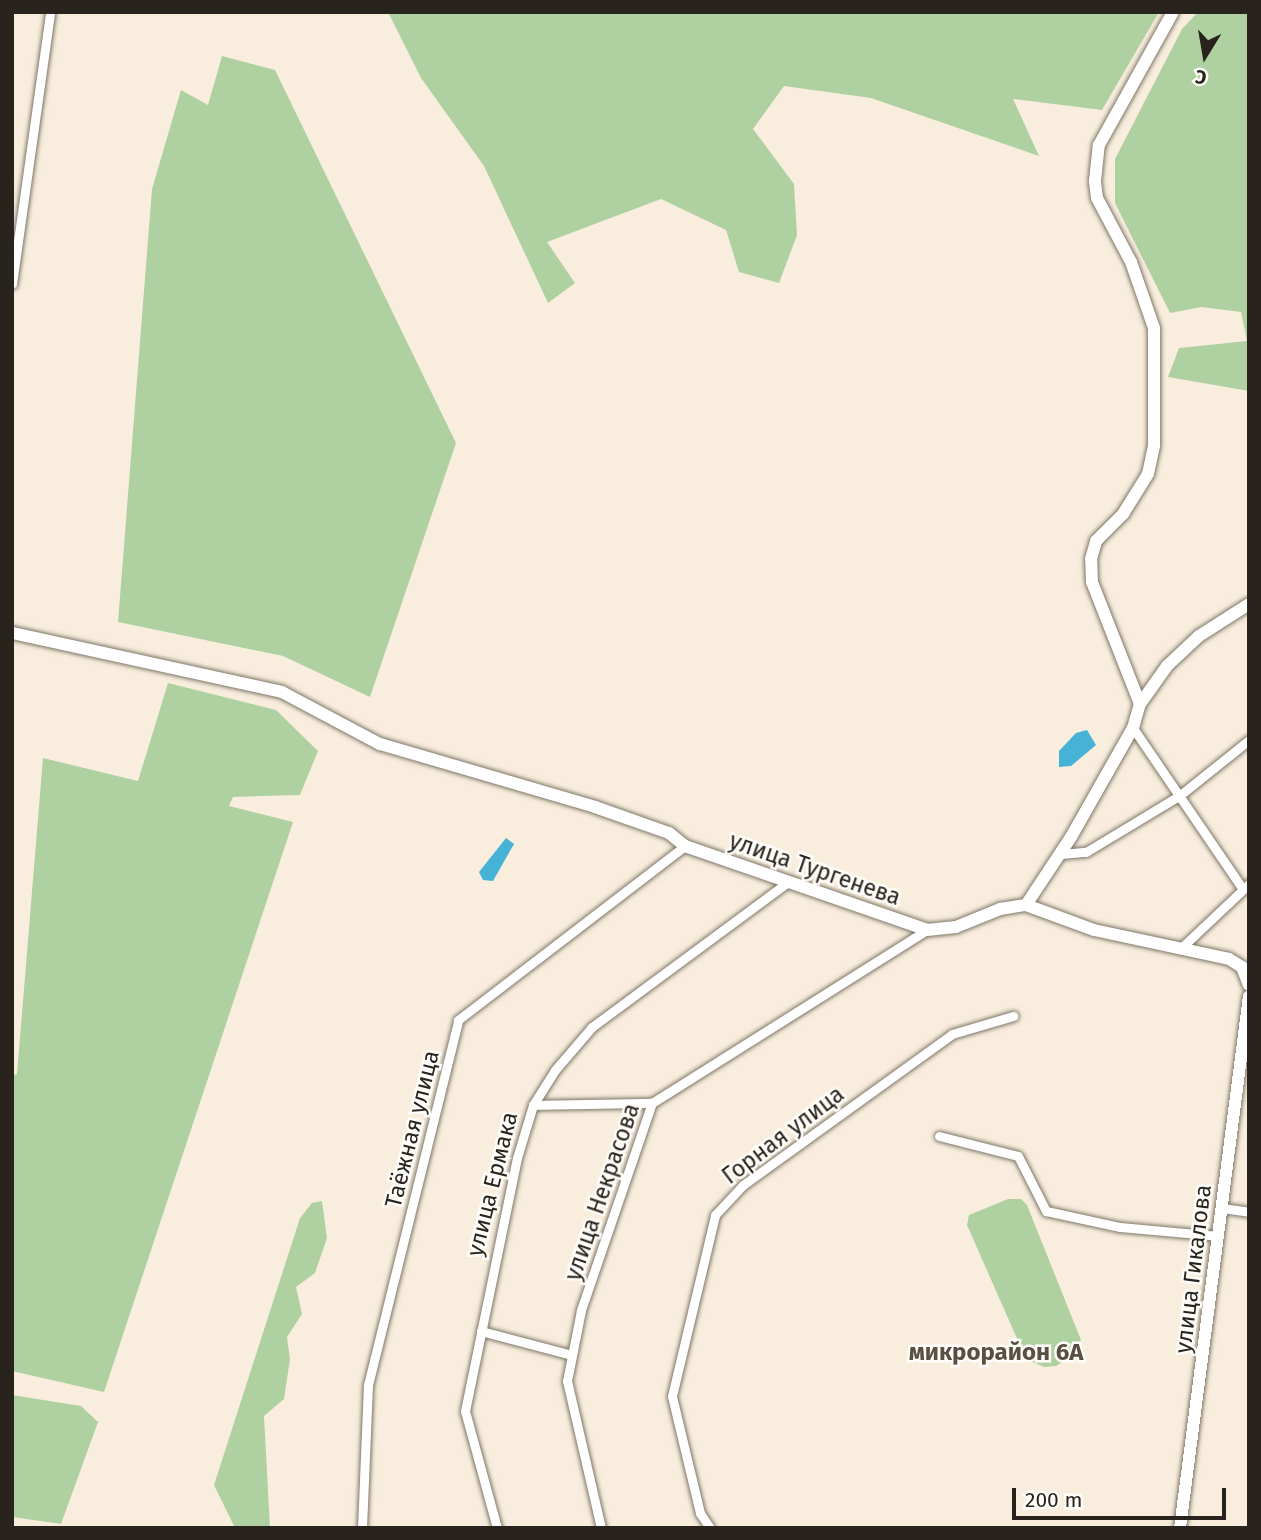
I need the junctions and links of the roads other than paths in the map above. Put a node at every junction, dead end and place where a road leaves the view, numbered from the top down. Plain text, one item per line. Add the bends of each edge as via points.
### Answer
1 (50, 12) edge
2 (1173, 12) edge
3 (12, 284) edge
4 (1249, 604) edge
5 (12, 633) edge
6 (1140, 704) junction
7 (1133, 728) junction
8 (1249, 740) edge
9 (1179, 796) junction
10 (685, 846) junction
11 (1061, 854) junction
12 (791, 880) junction
13 (1246, 887) edge
14 (1026, 905) junction
15 (927, 930) junction
16 (1180, 949) junction
17 (1248, 978) edge
18 (1249, 996) edge
19 (1013, 1016) dead end
20 (1248, 1016) edge
21 (652, 1103) junction
22 (533, 1105) junction
23 (939, 1136) dead end
24 (1223, 1208) junction
25 (1249, 1212) edge
26 (1218, 1236) junction
27 (481, 1331) junction
28 (572, 1355) junction
29 (362, 1528) edge
30 (497, 1528) edge
31 (601, 1528) edge
32 (710, 1528) edge
33 (1180, 1528) edge

1 - 3 street
2 - 6 main road via 1099,145 1095,181 1097,198 1131,262 1154,328 1154,446 1148,474 1123,514 1096,541 1091,559 1092,582
4 - 6 main road via 1167,666
5 - 10 main road, улица Тургенева via 282,692 380,744 595,807 669,833
6 - 7 main road
7 - 9 street
7 - 11 main road
8 - 9 street
9 - 11 street via 1086,852
9 - 13 street
10 - 12 main road, улица Тургенева
10 - 29 street, Таёжная улица via 458,1020 369,1385
11 - 14 main road
12 - 15 main road, улица Тургенева
12 - 22 street, улица Ермака via 592,1027 555,1070
13 - 16 street
14 - 15 main road, улица Тургенева via 1000,909 956,927
14 - 16 main road via 1094,930
15 - 21 street, улица Некрасова
16 - 17 main road via 1229,959
18 - 20 main road, улица Гикалова
19 - 32 street, Горная улица via 952,1034 743,1185 715,1215 672,1396 700,1513
20 - 24 main road, улица Гикалова
21 - 22 street
21 - 28 street, улица Некрасова via 581,1310
22 - 27 street, улица Ермака
23 - 26 street via 1018,1156 1046,1211 1120,1227
24 - 25 street
24 - 26 main road, улица Гикалова
26 - 33 main road, улица Гикалова
27 - 28 street
27 - 30 street, улица Ермака via 465,1411
28 - 31 street, улица Некрасова via 567,1381

